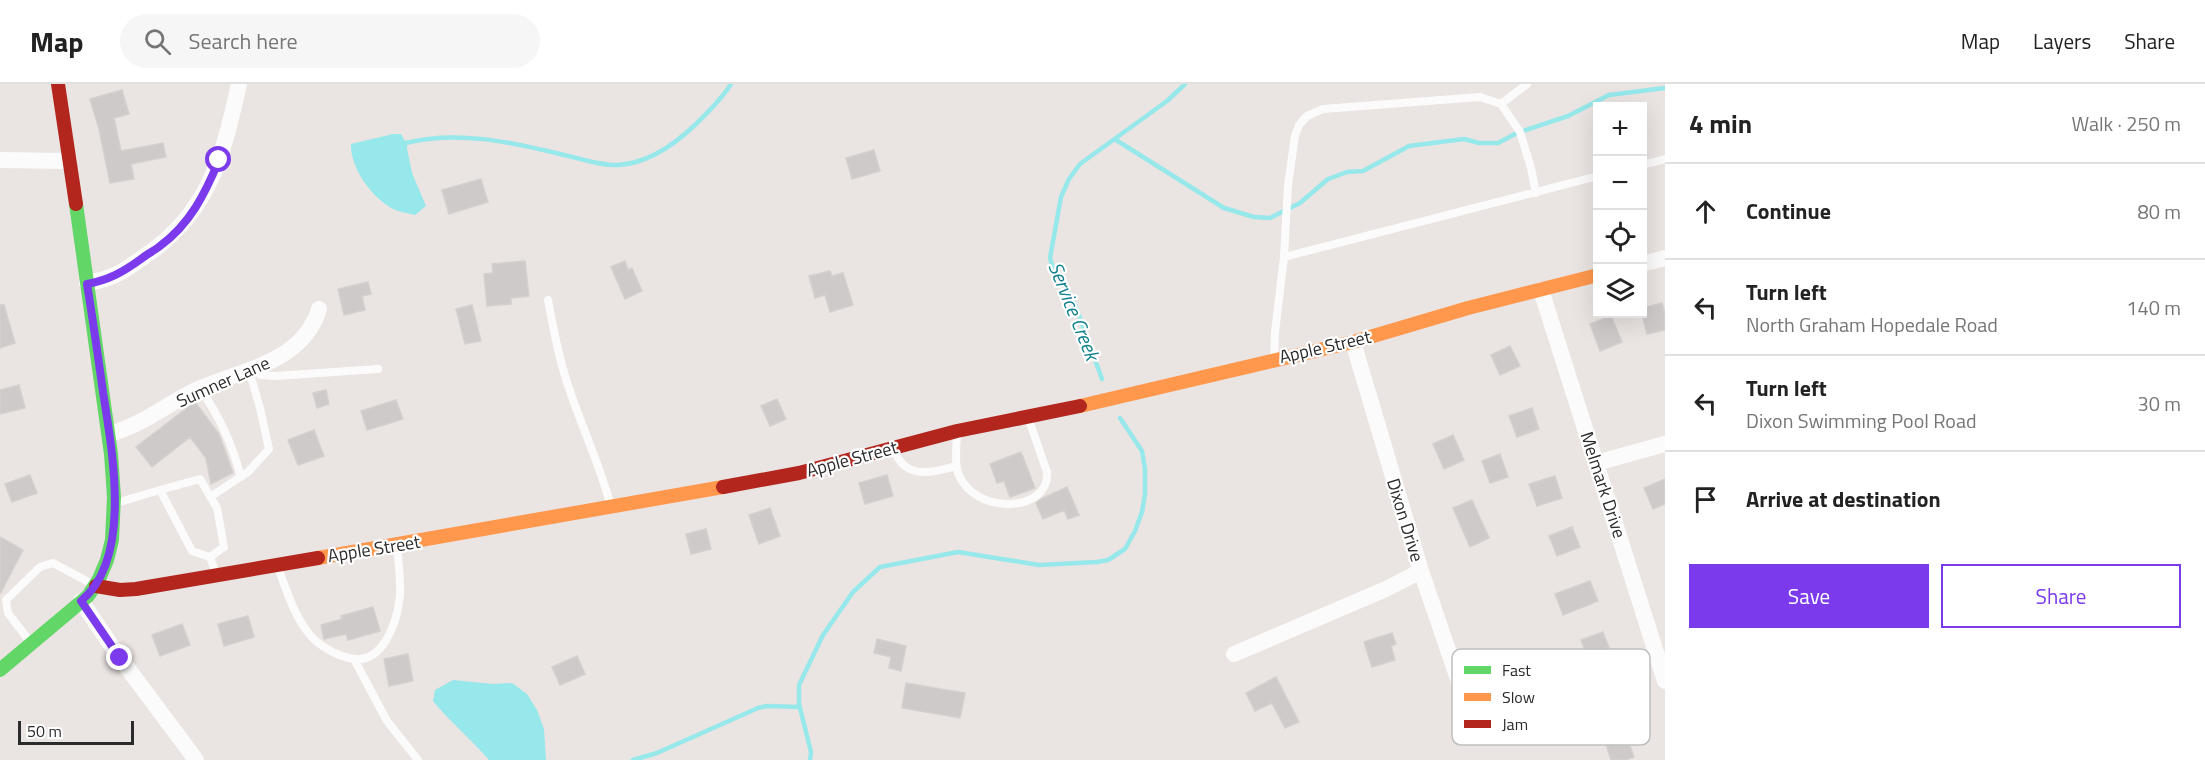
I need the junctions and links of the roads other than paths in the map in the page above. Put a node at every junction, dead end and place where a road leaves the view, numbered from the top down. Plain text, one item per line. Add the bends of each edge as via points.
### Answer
1 (58, 84) edge
2 (239, 84) edge
3 (1527, 84) edge
4 (1501, 104) junction
5 (1665, 159) edge
6 (0, 160) edge
7 (69, 161) junction
8 (1647, 164) edge
9 (1593, 177) edge
10 (1536, 193) junction
11 (1284, 257) junction
12 (1665, 258) edge
13 (1647, 263) edge
14 (1593, 276) edge
15 (87, 284) junction
16 (1541, 290) junction
17 (548, 300) dead end
18 (319, 309) dead end
19 (1353, 342) junction
20 (1274, 359) junction
21 (252, 369) junction
22 (378, 369) dead end
23 (200, 389) junction
24 (1028, 418) junction
25 (957, 431) junction
26 (109, 434) junction
27 (1665, 444) edge
28 (891, 448) junction
29 (1596, 464) junction
30 (956, 466) junction
31 (242, 477) junction
32 (160, 490) junction
33 (210, 497) junction
34 (115, 503) junction
35 (611, 508) junction
36 (397, 545) junction
37 (210, 557) junction
38 (277, 565) junction
39 (1421, 571) junction
40 (217, 574) junction
41 (96, 586) junction
42 (81, 601) junction
43 (32, 643) junction
44 (1234, 654) dead end
45 (354, 659) junction
46 (1452, 662) edge
47 (1, 668) edge
48 (1665, 681) edge
49 (196, 760) edge
50 (418, 760) edge

1 - 7 street
2 - 15 street via 219,160 195,209 161,246 128,269
3 - 4 lane
4 - 10 lane via 1520,132
4 - 11 lane via 1480,98 1458,99 1323,109 1307,116 1294,136
5 - 8 lane
6 - 7 street
7 - 15 street
9 - 10 lane
10 - 11 lane
11 - 20 lane
12 - 13 street
14 - 16 street, Apple Street
15 - 26 street
16 - 19 street, Apple Street
16 - 29 street, Melmark Drive
17 - 35 lane via 570,394
18 - 21 street, Sumner Lane via 309,332 298,343
19 - 20 street, Apple Street
19 - 39 street, Dixon Drive
20 - 24 street, Apple Street
21 - 22 lane via 260,375 274,376
21 - 23 street, Sumner Lane
21 - 31 lane via 269,449
23 - 26 street, Sumner Lane via 124,430
23 - 31 lane via 231,442
24 - 25 street, Apple Street
24 - 30 lane via 1047,472 1048,480 1038,494 1013,506 987,501 972,495
25 - 28 street, Apple Street
25 - 30 lane
26 - 34 street
27 - 29 street
28 - 30 lane via 911,469 934,471
28 - 35 street, Apple Street via 799,473
29 - 48 street, Melmark Drive
31 - 33 lane
32 - 33 lane via 200,478
32 - 34 lane
32 - 37 lane via 192,551
33 - 37 lane via 224,547
34 - 41 street via 111,541
35 - 36 street, Apple Street
36 - 38 street, Apple Street
36 - 45 lane via 400,596 386,642 366,658
37 - 40 lane
38 - 40 street, Apple Street
38 - 45 lane via 306,630 320,644
39 - 44 street, Dixon Drive
39 - 46 street
40 - 41 street, Apple Street via 136,590
41 - 42 street
41 - 43 lane via 53,563 40,567 6,600 8,613
42 - 43 street
42 - 49 street
43 - 47 street
45 - 50 lane via 387,721

